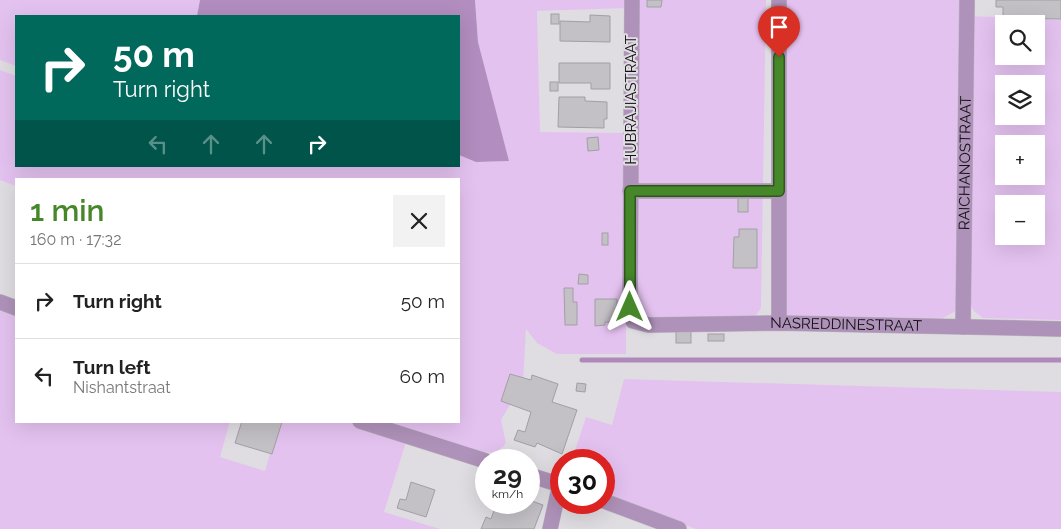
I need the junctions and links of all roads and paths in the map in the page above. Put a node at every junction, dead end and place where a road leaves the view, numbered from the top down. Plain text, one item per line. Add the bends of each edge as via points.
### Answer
1 (632, 0) edge
2 (779, 0) edge
3 (967, 0) edge
4 (630, 191) junction
5 (779, 191) junction
6 (0, 302) edge
7 (15, 308) edge
8 (633, 321) joint
9 (779, 323) junction
10 (963, 327) junction
11 (1061, 329) edge
12 (366, 423) edge
13 (475, 458) edge
14 (615, 506) edge
15 (554, 514) edge
16 (550, 529) edge
17 (679, 529) edge

1 - 4 street, HUBRAJIASTRAAT
2 - 5 street
3 - 10 street, RAICHANOSTRAAT
4 - 5 street
4 - 8 street, HUBRAJIASTRAAT via 630,307
5 - 9 street
6 - 7 street
8 - 9 street, NASREDDINESTRAAT via 649,325
9 - 10 street, NASREDDINESTRAAT
10 - 11 street, NASREDDINESTRAAT
12 - 13 street
14 - 17 street
15 - 16 street

